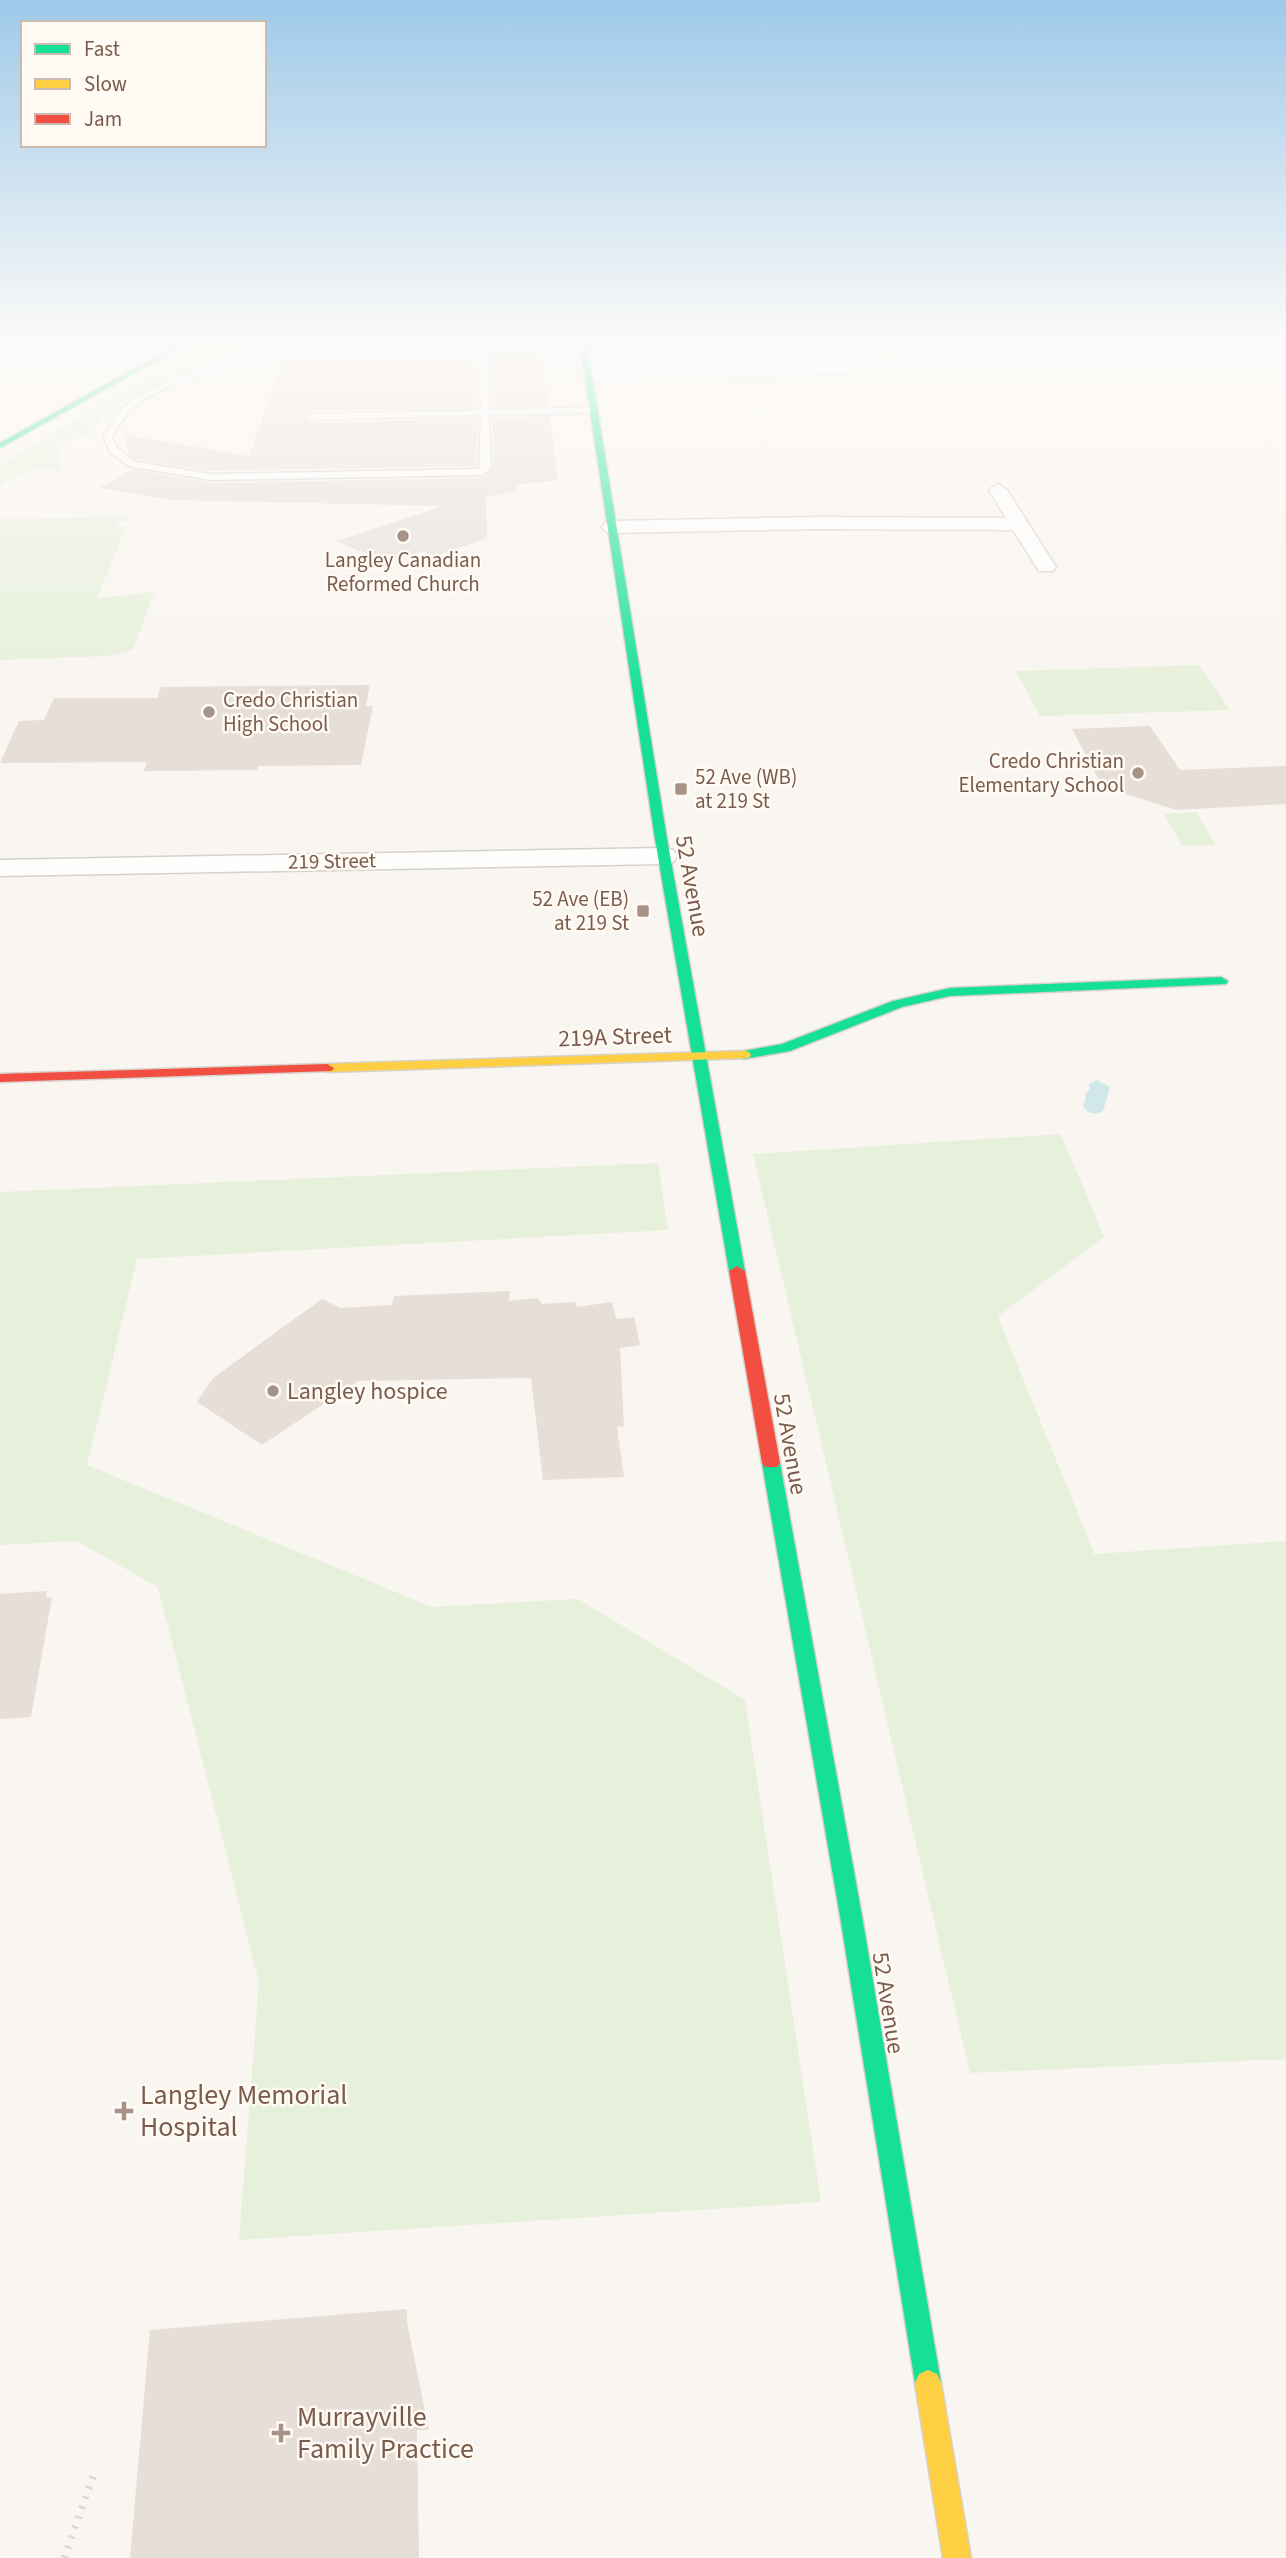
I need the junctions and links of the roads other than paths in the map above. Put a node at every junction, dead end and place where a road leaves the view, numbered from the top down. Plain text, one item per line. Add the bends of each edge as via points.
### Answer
1 (123, 457) edge
2 (486, 457) edge
3 (600, 457) edge
4 (998, 490) dead end
5 (1018, 524) junction
6 (612, 527) junction
7 (1046, 567) dead end
8 (664, 856) junction
9 (0, 868) edge
10 (1221, 981) dead end
11 (700, 1057) junction
12 (0, 1078) edge
13 (957, 2558) edge

1 - 2 lane via 132,464 211,477 474,473 486,468
3 - 6 street, 52 Avenue
4 - 5 street
5 - 6 street
5 - 7 street
6 - 8 street, 52 Avenue
8 - 9 street, 219 Street
8 - 11 street, 52 Avenue
10 - 11 street, 219A Street via 950,992 898,1004 785,1048 754,1055
11 - 12 street, 219A Street
11 - 13 street, 52 Avenue

